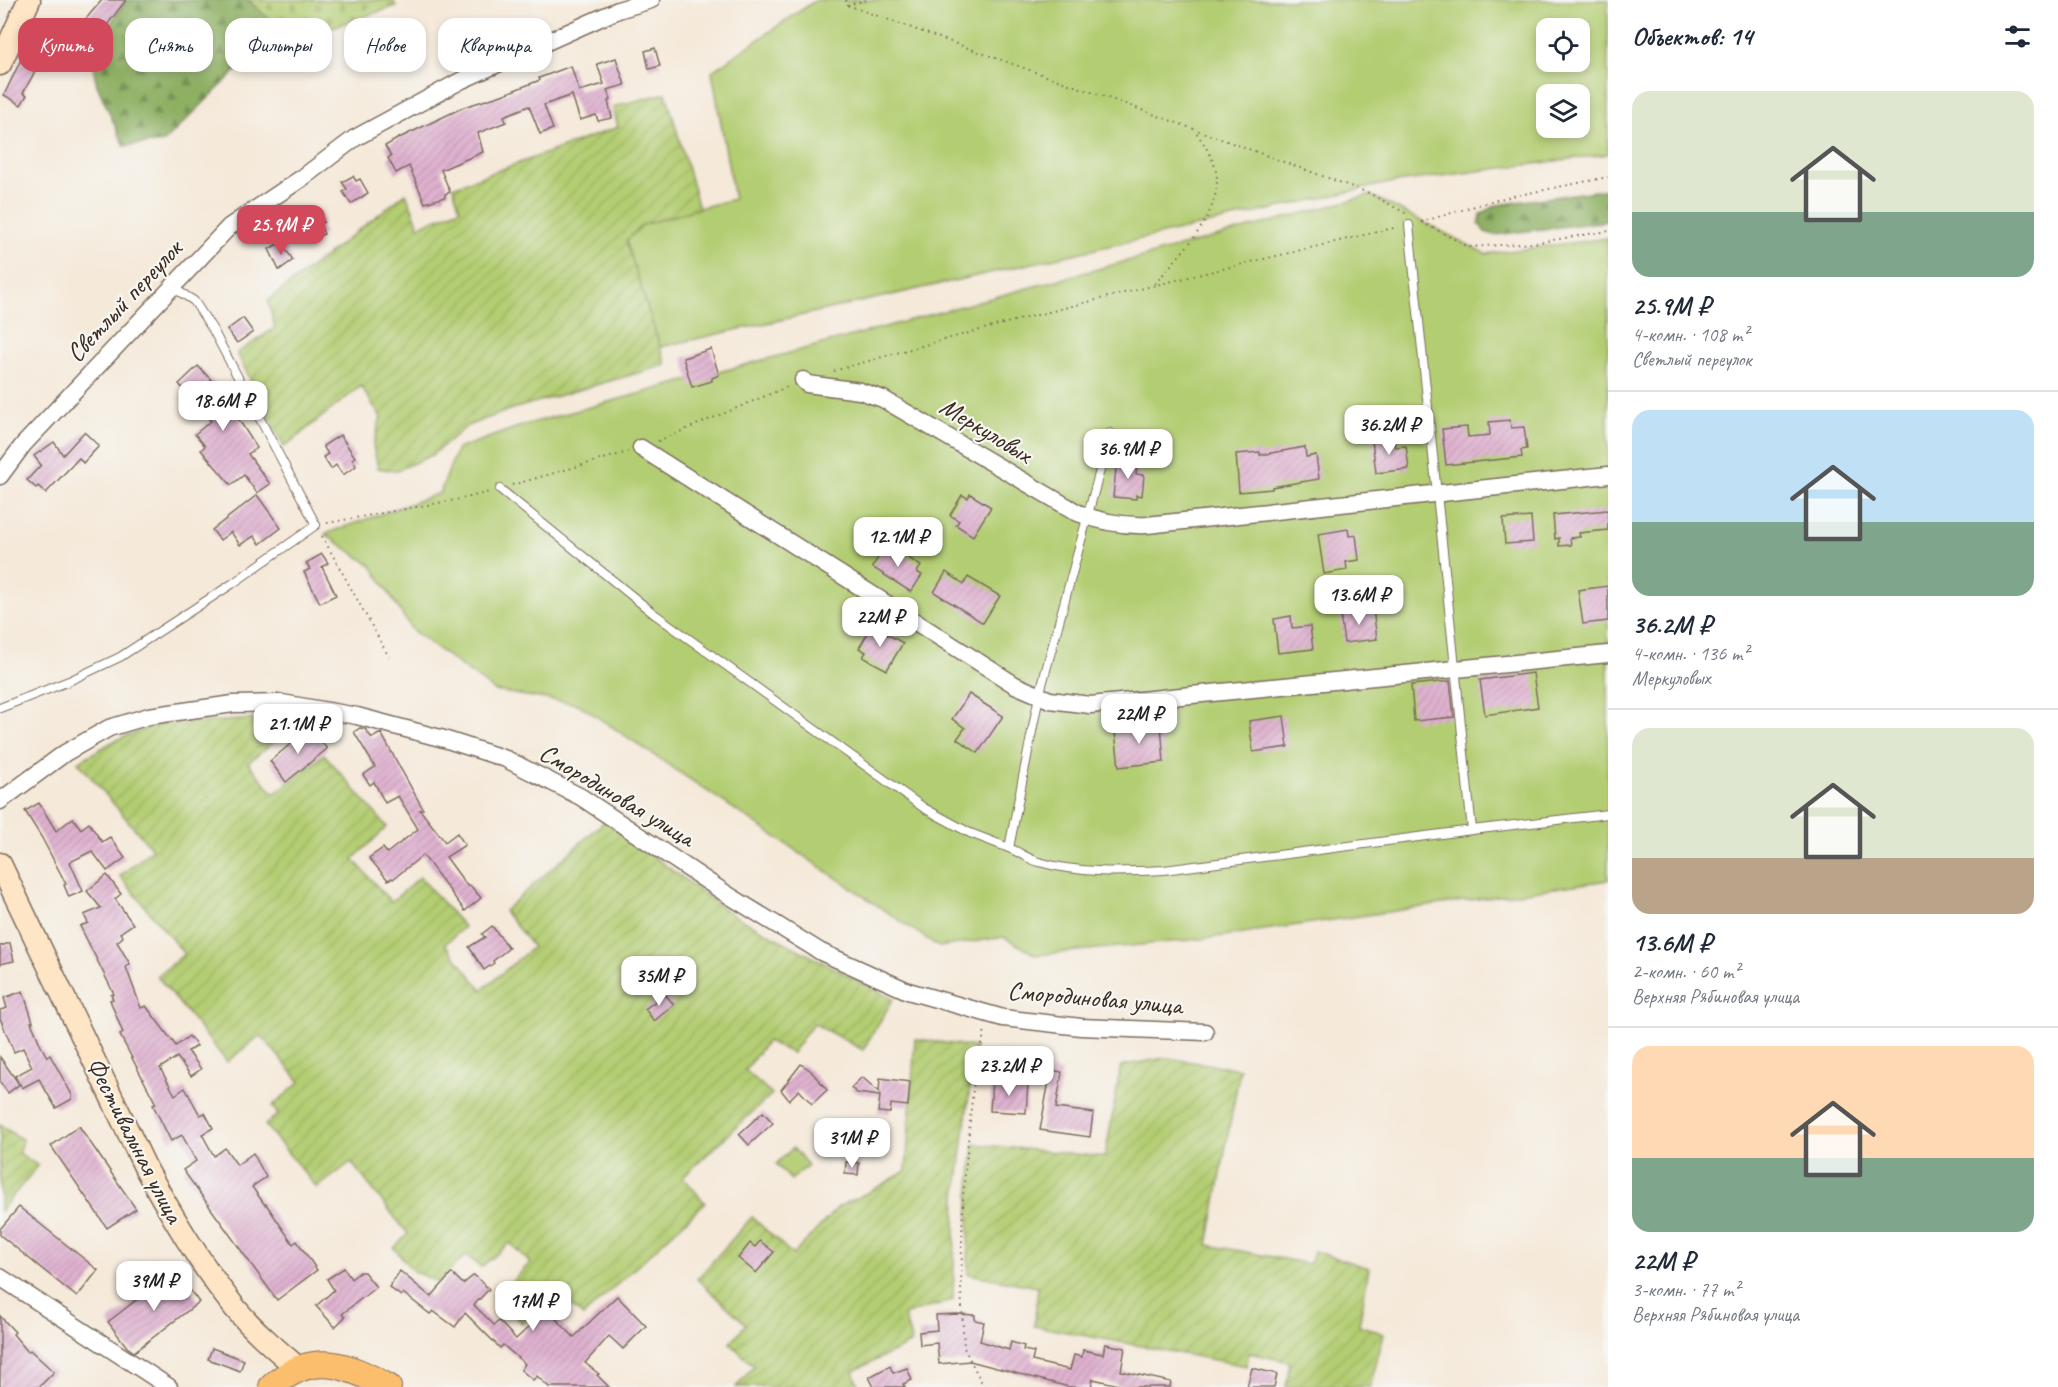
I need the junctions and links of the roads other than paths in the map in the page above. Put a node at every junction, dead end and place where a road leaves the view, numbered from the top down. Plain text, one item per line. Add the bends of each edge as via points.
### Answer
1 (29, 0) edge
2 (651, 0) edge
3 (0, 64) edge
4 (1410, 220) road end
5 (171, 286) junction
6 (803, 380) road end
7 (1110, 434) dead end
8 (641, 448) road end
9 (1608, 475) edge
10 (0, 476) edge
11 (500, 489) road end
12 (1437, 493) junction
13 (1087, 517) junction
14 (1608, 654) edge
15 (1454, 669) junction
16 (1040, 696) junction
17 (0, 708) edge
18 (0, 801) edge
19 (1608, 814) edge
20 (1472, 830) junction
21 (1009, 848) junction
22 (0, 864) edge
23 (1205, 1032) dead end
24 (0, 1277) edge
25 (299, 1369) junction
26 (169, 1387) edge
27 (272, 1387) edge
28 (388, 1387) edge

1 - 3 street
2 - 5 street, Светлый переулок via 618,10 462,80 355,138 229,226
4 - 12 lane
5 - 10 street, Светлый переулок
5 - 17 lane via 194,301 213,330 316,525 120,657
6 - 13 street, Меркуловых via 883,399
7 - 13 lane
8 - 16 street via 1015,685
9 - 12 street, Меркуловых
11 - 21 lane via 653,613 905,795 970,833
12 - 13 street, Меркуловых via 1147,525 1118,525
12 - 15 lane
13 - 16 lane
14 - 15 street
15 - 16 street via 1090,705
15 - 20 lane
16 - 21 lane
18 - 23 street, Смородиновая улица via 65,753 109,728 149,716 233,704 282,703 357,716 506,759 581,797 821,952 908,991 1004,1018 1082,1027
19 - 20 lane
20 - 21 lane via 1164,870 1115,872 1068,869 1036,861
22 - 25 street, Фестивальная улица via 171,1214 236,1308
24 - 26 street
25 - 27 main road
25 - 28 main road via 309,1365 340,1365

